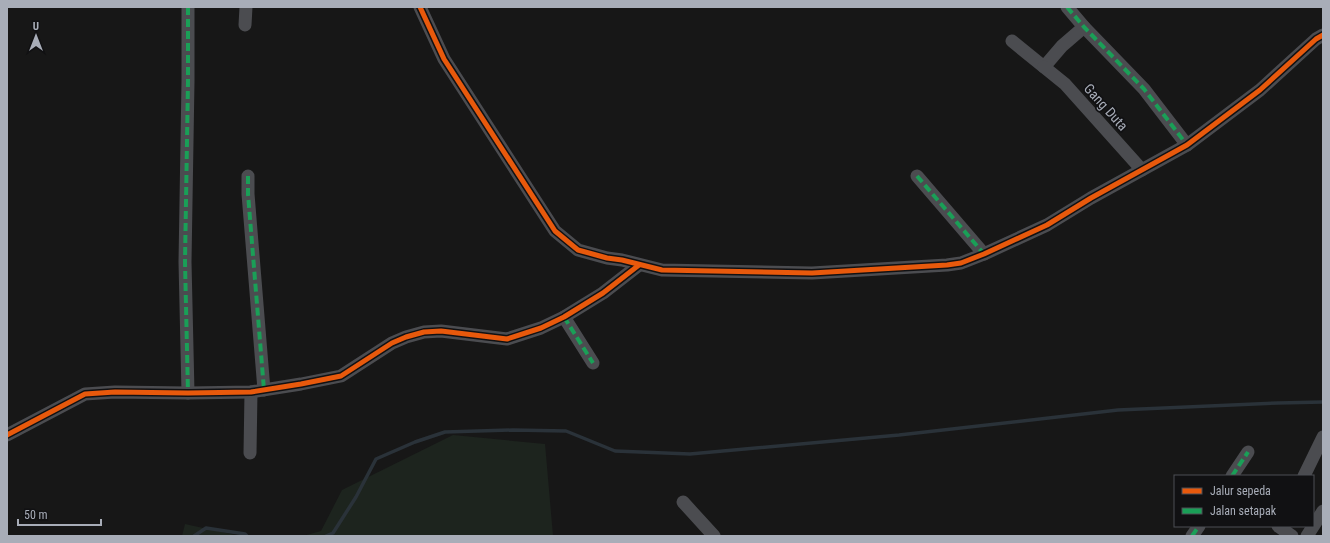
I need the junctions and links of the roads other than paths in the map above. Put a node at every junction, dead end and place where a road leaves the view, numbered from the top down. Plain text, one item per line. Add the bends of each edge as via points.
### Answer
1 (188, 7) edge
2 (246, 7) edge
3 (420, 7) edge
4 (1067, 7) edge
5 (245, 25) dead end
6 (1084, 27) junction
7 (1323, 35) edge
8 (1012, 41) dead end
9 (1044, 68) junction
10 (1187, 145) junction
11 (1142, 170) junction
12 (248, 176) dead end
13 (917, 176) dead end
14 (984, 254) junction
15 (639, 265) junction
16 (564, 317) junction
17 (593, 363) dead end
18 (257, 391) junction
19 (188, 393) junction
20 (7, 436) edge
21 (1323, 437) edge
22 (1248, 452) dead end
23 (250, 453) dead end
24 (1233, 475) edge
25 (1304, 475) edge
26 (683, 502) dead end
27 (1323, 511) edge
28 (1314, 525) edge
29 (1198, 527) edge
30 (1279, 527) edge
31 (1313, 527) edge
32 (714, 536) edge
33 (1192, 536) edge
34 (1292, 536) edge
35 (1307, 536) edge

1 - 19 street via 185,262
2 - 5 street
3 - 15 street via 444,59 555,231 578,250
4 - 6 street
6 - 9 street via 1062,46
6 - 10 street via 1144,89
7 - 10 street via 1260,90
8 - 9 street, Gang Duta
9 - 11 street, Gang Duta via 1065,84
10 - 11 street
11 - 14 street via 1047,225
12 - 18 street
13 - 14 street
14 - 15 street via 948,266 812,273 662,270
15 - 16 street via 604,293
16 - 17 street
16 - 18 street via 508,339 442,331 424,332 392,343 341,376
18 - 19 street
18 - 23 street
19 - 20 street via 85,394
21 - 25 street
22 - 24 street
26 - 32 street
27 - 28 street
29 - 33 street
30 - 34 street
31 - 35 street

